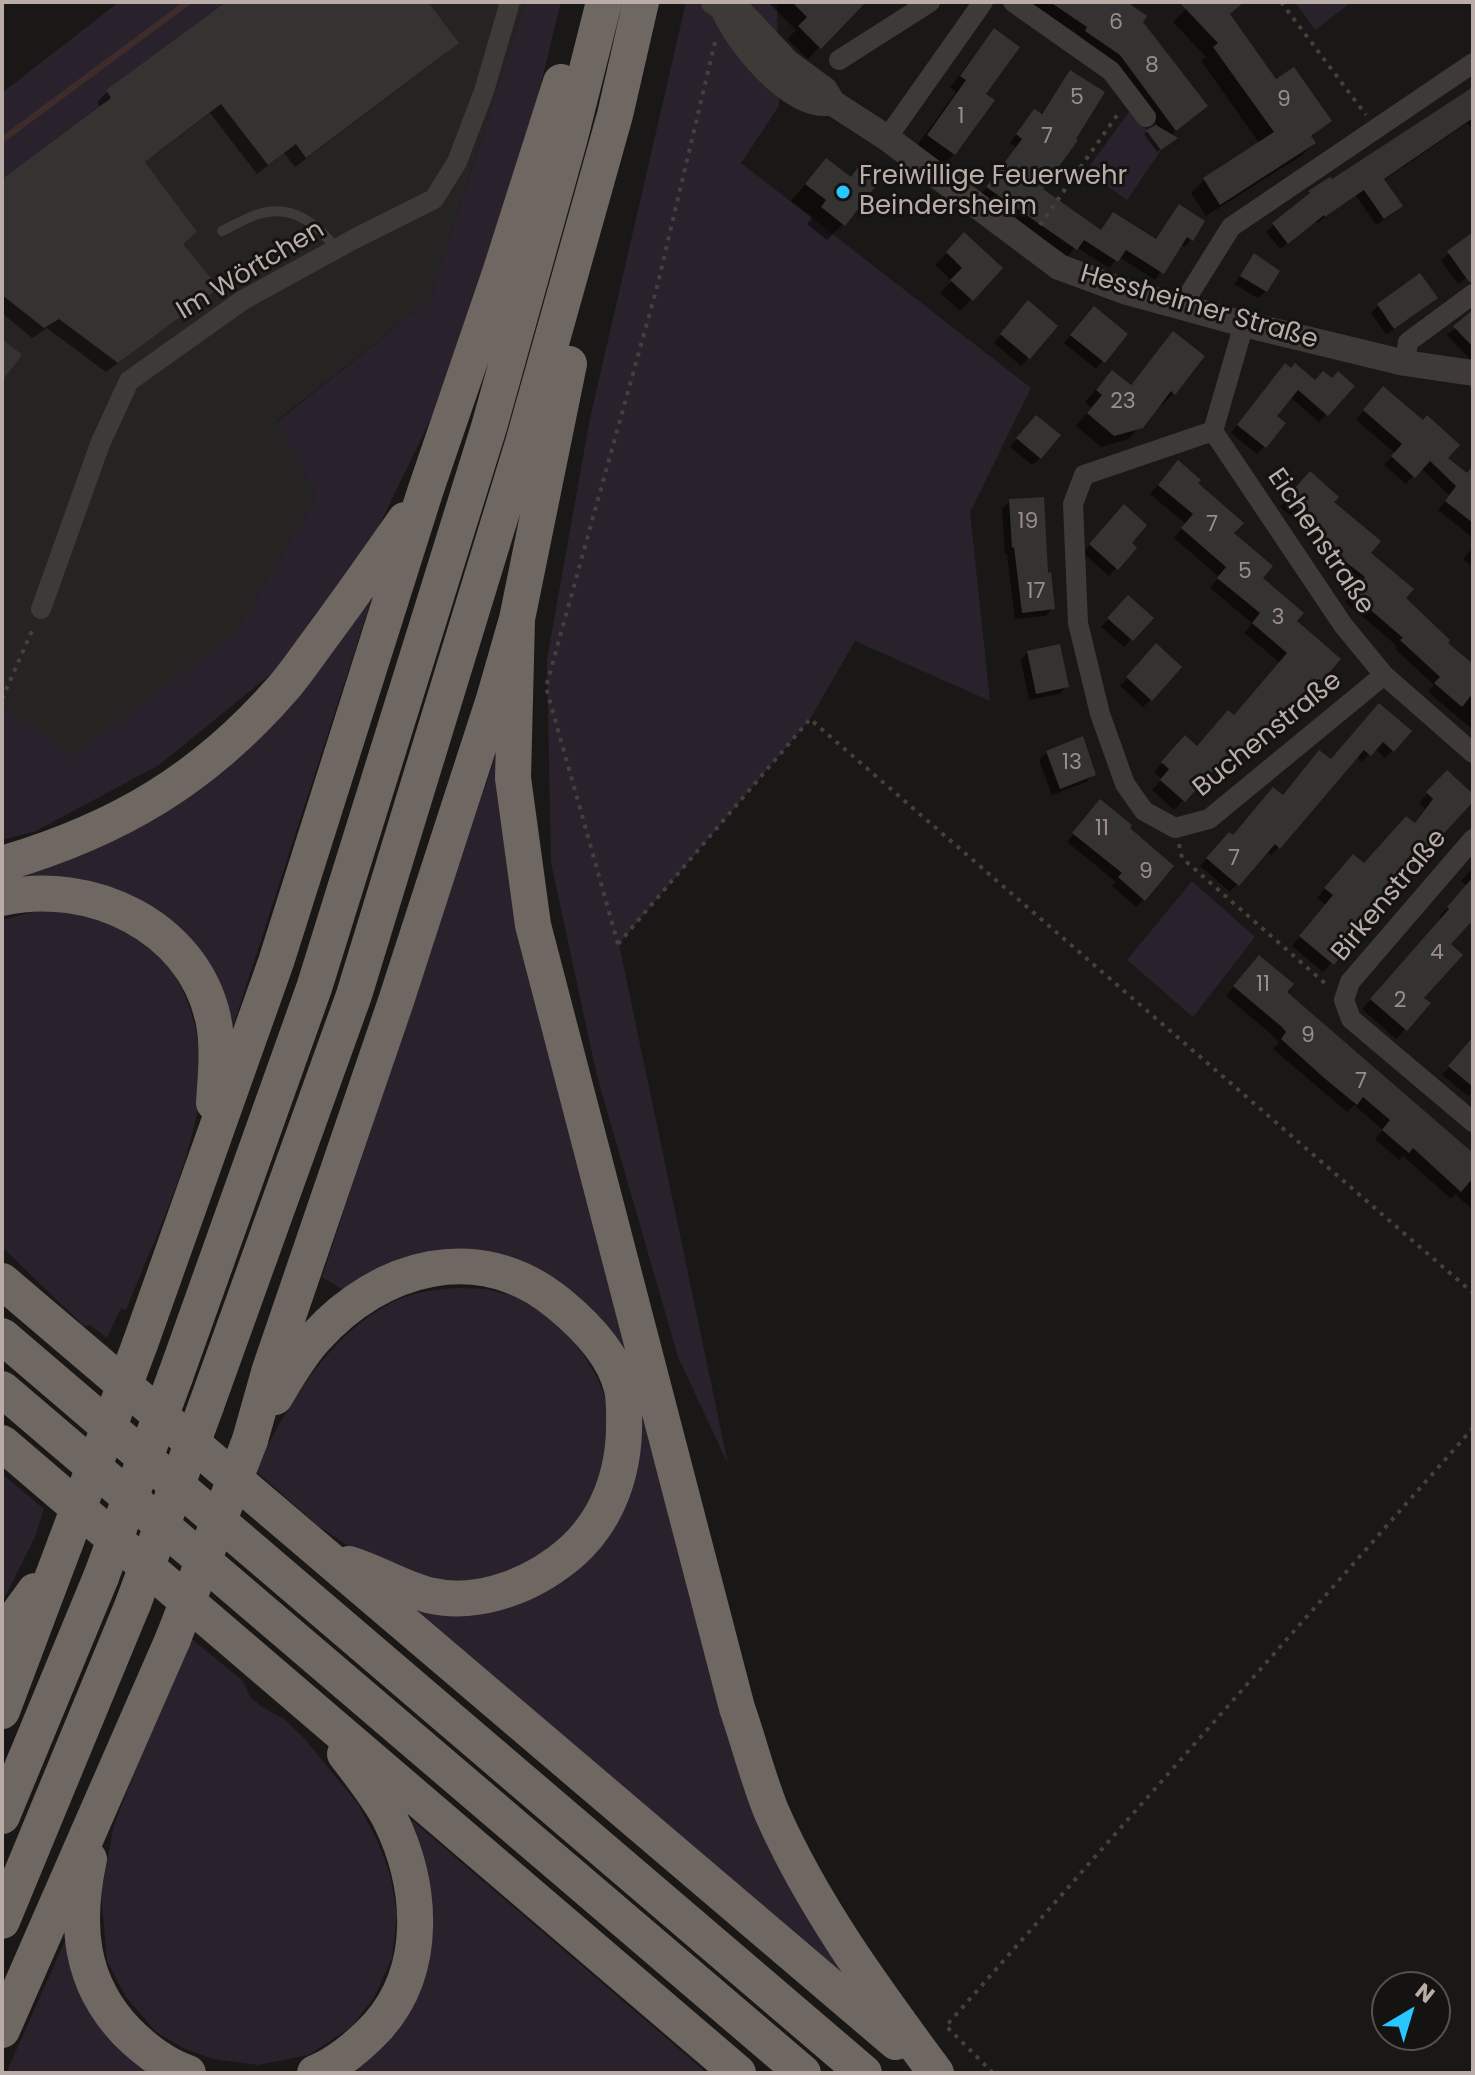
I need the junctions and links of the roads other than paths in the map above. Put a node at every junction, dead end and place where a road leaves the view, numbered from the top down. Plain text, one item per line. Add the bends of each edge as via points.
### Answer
1 (510, 2) edge
2 (604, 2) edge
3 (641, 2) edge
4 (930, 2) edge
5 (983, 2) edge
6 (1013, 2) edge
7 (718, 5) edge
8 (839, 60) dead end
9 (1473, 63) edge
10 (615, 115) junction
11 (1146, 117) dead end
12 (887, 138) junction
13 (222, 231) dead end
14 (336, 249) junction
15 (1473, 294) edge
16 (1181, 307) junction
17 (1244, 324) junction
18 (1405, 363) junction
19 (1473, 373) edge
20 (1213, 431) junction
21 (425, 492) junction
22 (41, 609) road end
23 (517, 619) junction
24 (1384, 675) junction
25 (1473, 753) edge
26 (1473, 839) edge
27 (2, 864) edge
28 (2, 898) edge
29 (1473, 1122) edge
30 (208, 1159) junction
31 (4, 1281) edge
32 (2, 1336) edge
33 (2, 1389) edge
34 (250, 1440) junction
35 (2, 1443) edge
36 (62, 1551) junction
37 (329, 1558) junction
38 (2, 1636) edge
39 (305, 1702) junction
40 (2, 1711) edge
41 (103, 1795) junction
42 (2, 1816) edge
43 (2, 1921) edge
44 (2, 2030) edge
45 (188, 2073) edge
46 (315, 2073) edge
47 (738, 2073) edge
48 (803, 2073) edge
49 (864, 2073) edge
50 (934, 2073) edge

1 - 14 street, Im Wörtchen via 468,134 434,199
2 - 21 highway via 570,51
2 - 42 highway, bridge via 475,472 314,988 101,1577
3 - 10 highway
4 - 8 street
5 - 12 street
6 - 11 street via 1111,71
7 - 12 street, Hessheimer Straße via 774,77 819,104 833,103
9 - 16 street via 1231,227
10 - 23 highway via 601,225
10 - 43 highway, bridge via 523,443 354,995 133,1604
12 - 16 street, Hessheimer Straße via 1059,267
13 - 14 lane via 262,213 286,212 312,222
14 - 22 street, Im Wörtchen via 243,300 129,381 100,444
15 - 18 street via 1408,342
16 - 17 street, Hessheimer Straße
17 - 18 street, Hessheimer Straße
17 - 20 street
18 - 19 street, Hessheimer Straße
20 - 24 street, Eichenstraße via 1343,625
20 - 24 street, Buchenstraße via 1084,475 1073,504 1078,623 1100,714 1125,784 1144,811 1175,828 1209,819
21 - 27 highway via 284,687 234,739 187,779 114,823
21 - 30 highway
23 - 34 highway
23 - 50 highway via 513,778 533,925 737,1708 771,1810 798,1867 862,1972
24 - 25 street, Eichenstraße
26 - 29 street, Birkenstraße via 1350,982 1344,1000 1351,1019
28 - 30 highway via 62,893 114,905 167,940 182,957 212,1015 217,1048
30 - 36 highway, bridge
31 - 37 highway
32 - 49 highway
33 - 48 highway
34 - 37 highway via 313,1339 364,1294 421,1270 453,1266 503,1273 553,1299 608,1358 622,1389 620,1469 596,1524 573,1552 543,1574 503,1591 468,1598 428,1595
34 - 41 highway, bridge via 173,1639
35 - 39 highway
36 - 38 highway
36 - 40 highway
37 - 50 highway
39 - 46 highway via 388,1816 403,1849 416,1906 410,1962 388,2014 347,2055
39 - 47 highway
41 - 44 highway
41 - 45 highway via 83,1885 81,1936 87,1965 116,2021 141,2046

